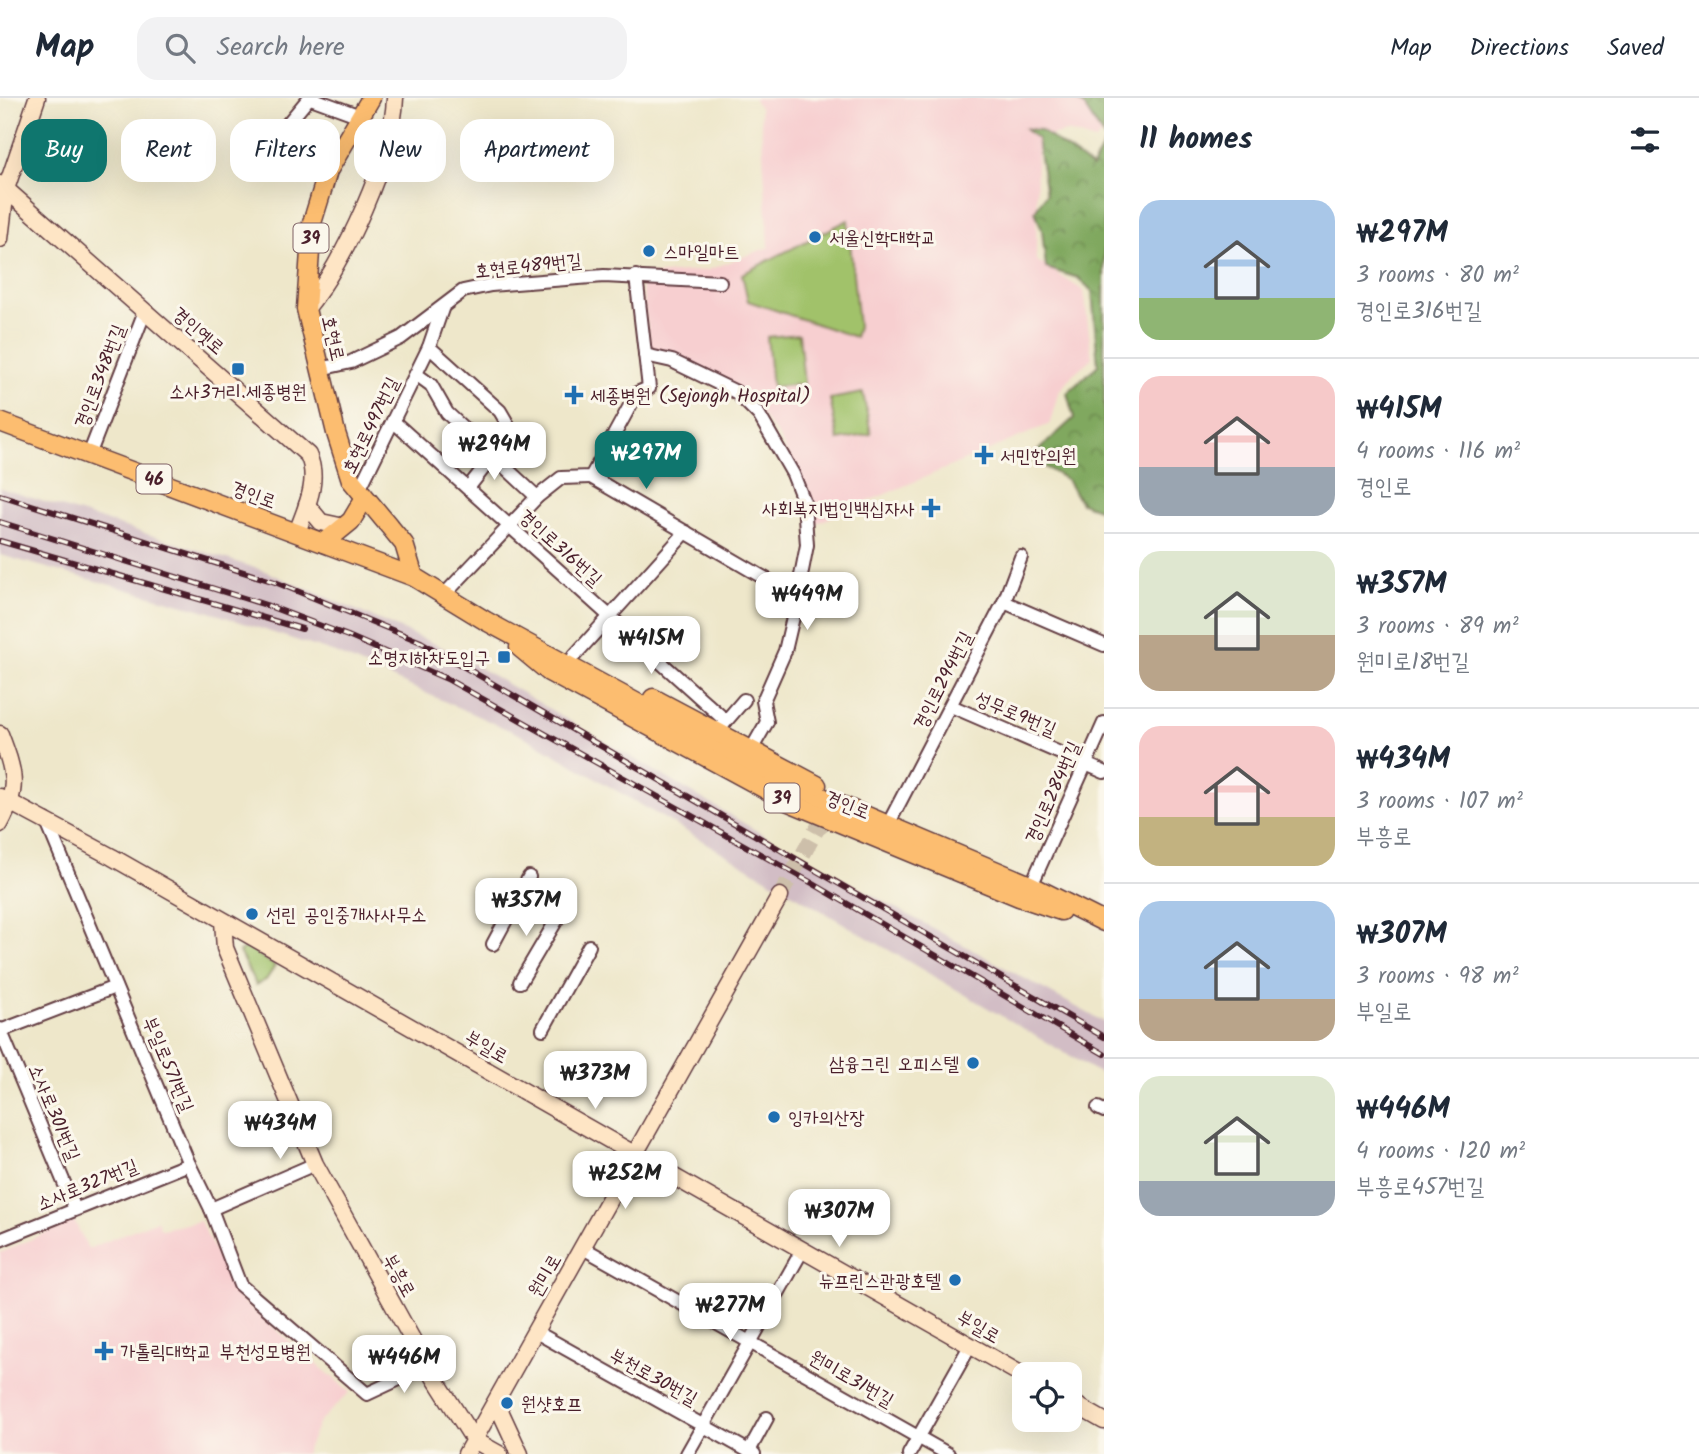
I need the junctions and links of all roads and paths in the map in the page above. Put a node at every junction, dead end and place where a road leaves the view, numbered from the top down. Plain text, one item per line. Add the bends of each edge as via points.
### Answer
1 (37, 98) edge
2 (310, 98) edge
3 (371, 98) edge
4 (395, 98) edge
5 (360, 116) junction
6 (292, 119) edge
7 (3, 186) edge
8 (0, 239) edge
9 (636, 276) junction
10 (720, 282) dead end
11 (306, 309) junction
12 (442, 309) junction
13 (145, 311) junction
14 (429, 347) junction
15 (645, 355) junction
16 (320, 369) junction
17 (416, 374) junction
18 (394, 422) junction
19 (6, 424) edge
20 (89, 455) junction
21 (493, 456) junction
22 (591, 477) junction
23 (468, 488) junction
24 (361, 496) junction
25 (537, 497) junction
26 (307, 505) junction
27 (344, 527) junction
28 (509, 527) junction
29 (297, 532) junction
30 (685, 533) junction
31 (324, 543) junction
32 (1021, 557) dead end
33 (414, 578) junction
34 (444, 595) junction
35 (797, 597) junction
36 (1004, 602) junction
37 (609, 617) junction
38 (486, 621) junction
39 (514, 643) junction
40 (1104, 645) edge
41 (574, 656) junction
42 (744, 700) dead end
43 (951, 706) junction
44 (1104, 723) edge
45 (722, 726) junction
46 (0, 734) edge
47 (751, 750) junction
48 (1086, 764) junction
49 (1104, 772) edge
50 (6, 800) edge
51 (814, 801) dead end
52 (846, 814) dead end
53 (891, 817) junction
54 (46, 820) junction
55 (0, 824) edge
56 (529, 877) dead end
57 (1035, 877) junction
58 (780, 896) tunnel mouth
59 (562, 911) dead end
60 (223, 922) junction
61 (1104, 922) edge
62 (493, 944) dead end
63 (589, 946) dead end
64 (520, 982) dead end
65 (115, 987) junction
66 (543, 1029) dead end
67 (0, 1031) edge
68 (635, 1156) junction
69 (189, 1164) junction
70 (315, 1164) junction
71 (75, 1209) junction
72 (211, 1209) junction
73 (0, 1240) edge
74 (583, 1248) junction
75 (803, 1249) junction
76 (536, 1332) junction
77 (750, 1342) junction
78 (970, 1346) junction
79 (427, 1366) junction
80 (1012, 1369) edge
81 (496, 1402) junction
82 (1082, 1408) edge
83 (767, 1418) dead end
84 (1104, 1420) edge
85 (703, 1425) junction
86 (918, 1438) junction
87 (472, 1449) edge
88 (751, 1453) edge
89 (499, 1454) edge
90 (520, 1454) edge
91 (687, 1454) edge
92 (909, 1454) edge
93 (948, 1454) edge

1 - 7 street
2 - 5 street
2 - 6 street
3 - 5 main road, 호현로 / 39
4 - 11 street via 363,211
5 - 11 main road, 호현로 / 39 via 328,171 312,223
7 - 8 street
7 - 13 street, 경인옛로
9 - 10 street, 호현로489번길
9 - 12 street, 호현로489번길 via 491,285 463,292
9 - 15 street
11 - 16 main road, 호현로 / 39
12 - 14 street, 호현로497번길
12 - 16 street, 호현로489번길 via 374,353
13 - 20 street, 경인로348번길
13 - 26 street, 경인옛로 via 309,454 313,476
14 - 17 street, 호현로497번길
14 - 21 street via 507,423
15 - 22 street via 649,388 637,393
15 - 35 street via 704,374 736,392 759,415 804,502 807,545
16 - 24 main road, 호현로 / 39 via 351,480
17 - 18 street, 호현로497번길
17 - 21 street, 호현로497번길 via 430,385 447,413
18 - 23 street, 경인로316번길
18 - 24 street, 호현로497번길
19 - 20 main road, 경인로 / 46
20 - 29 main road, 경인로 / 46
21 - 23 street
21 - 25 street, 호현로497번길
22 - 25 street via 561,478
22 - 30 street
23 - 28 street, 경인로316번길
24 - 27 main road
24 - 33 main road, 호현로 / 39 via 404,544
25 - 28 street
26 - 27 street via 321,522
26 - 29 street, 경인옛로
27 - 31 main road
28 - 34 street
28 - 37 street, 경인로316번길
29 - 31 main road, 경인로 / 46
30 - 35 street
30 - 37 street
31 - 33 main road, 경인로 / 46
32 - 36 street, 경인로294번길
33 - 34 main road, 경인로 / 39
34 - 38 main road, 경인로 / 39
35 - 47 street via 785,651 763,701 767,722
36 - 40 street
36 - 43 street, 경인로294번길
37 - 41 street
37 - 45 street, 경인로
38 - 39 main road, 경인로 / 39
38 - 41 main road, 경인로 / 39 via 531,633
38 - 61 main road, 경인로 / 39 via 770,775 1030,885
39 - 51 street
39 - 61 main road, 경인로 / 39 via 549,672 789,802 1019,897
41 - 45 main road, 경인로 / 39
42 - 45 street
43 - 48 street, 성무로9번길
43 - 53 street, 경인로294번길
44 - 48 street, 경인로284번길
45 - 47 main road, 경인로 / 39
46 - 50 street via 14,782
47 - 53 main road, 경인로 / 39
48 - 49 street, 성무로9번길
48 - 57 street, 경인로284번길
50 - 54 street, 부일로
50 - 55 street
52 - 61 street
53 - 57 main road, 경인로 / 39
54 - 60 street, 부일로
54 - 65 street, 부일로571번길
56 - 62 street
57 - 61 main road, 경인로 / 39
58 - 68 street, 원미로
59 - 64 street
60 - 68 street, 부일로
60 - 70 street, 부흥로 via 225,948
63 - 66 street
65 - 67 street
65 - 69 street, 부일로571번길
67 - 71 street, 소사로301번길
68 - 74 street, 원미로
68 - 75 street, 부일로
69 - 71 street, 소사로327번길
69 - 72 street, 부일로571번길
70 - 72 street
70 - 79 street, 부흥로
71 - 73 street, 소사로327번길
72 - 79 street, 부일로571번길 via 240,1285 367,1394
74 - 76 street, 원미로
74 - 77 street, 원미로31번길
75 - 77 street
75 - 78 street, 부일로
76 - 81 street, 원미로
76 - 85 street, 부천로30번길
77 - 85 street
77 - 86 street, 원미로31번길
78 - 80 street, 부일로
78 - 86 street
79 - 87 street, 부흥로
81 - 87 street, 원미로
81 - 90 street
82 - 84 street
83 - 88 street
85 - 88 street, 부천로30번길
85 - 91 street
86 - 92 street
86 - 93 street, 원미로31번길
87 - 89 street, 부흥로

